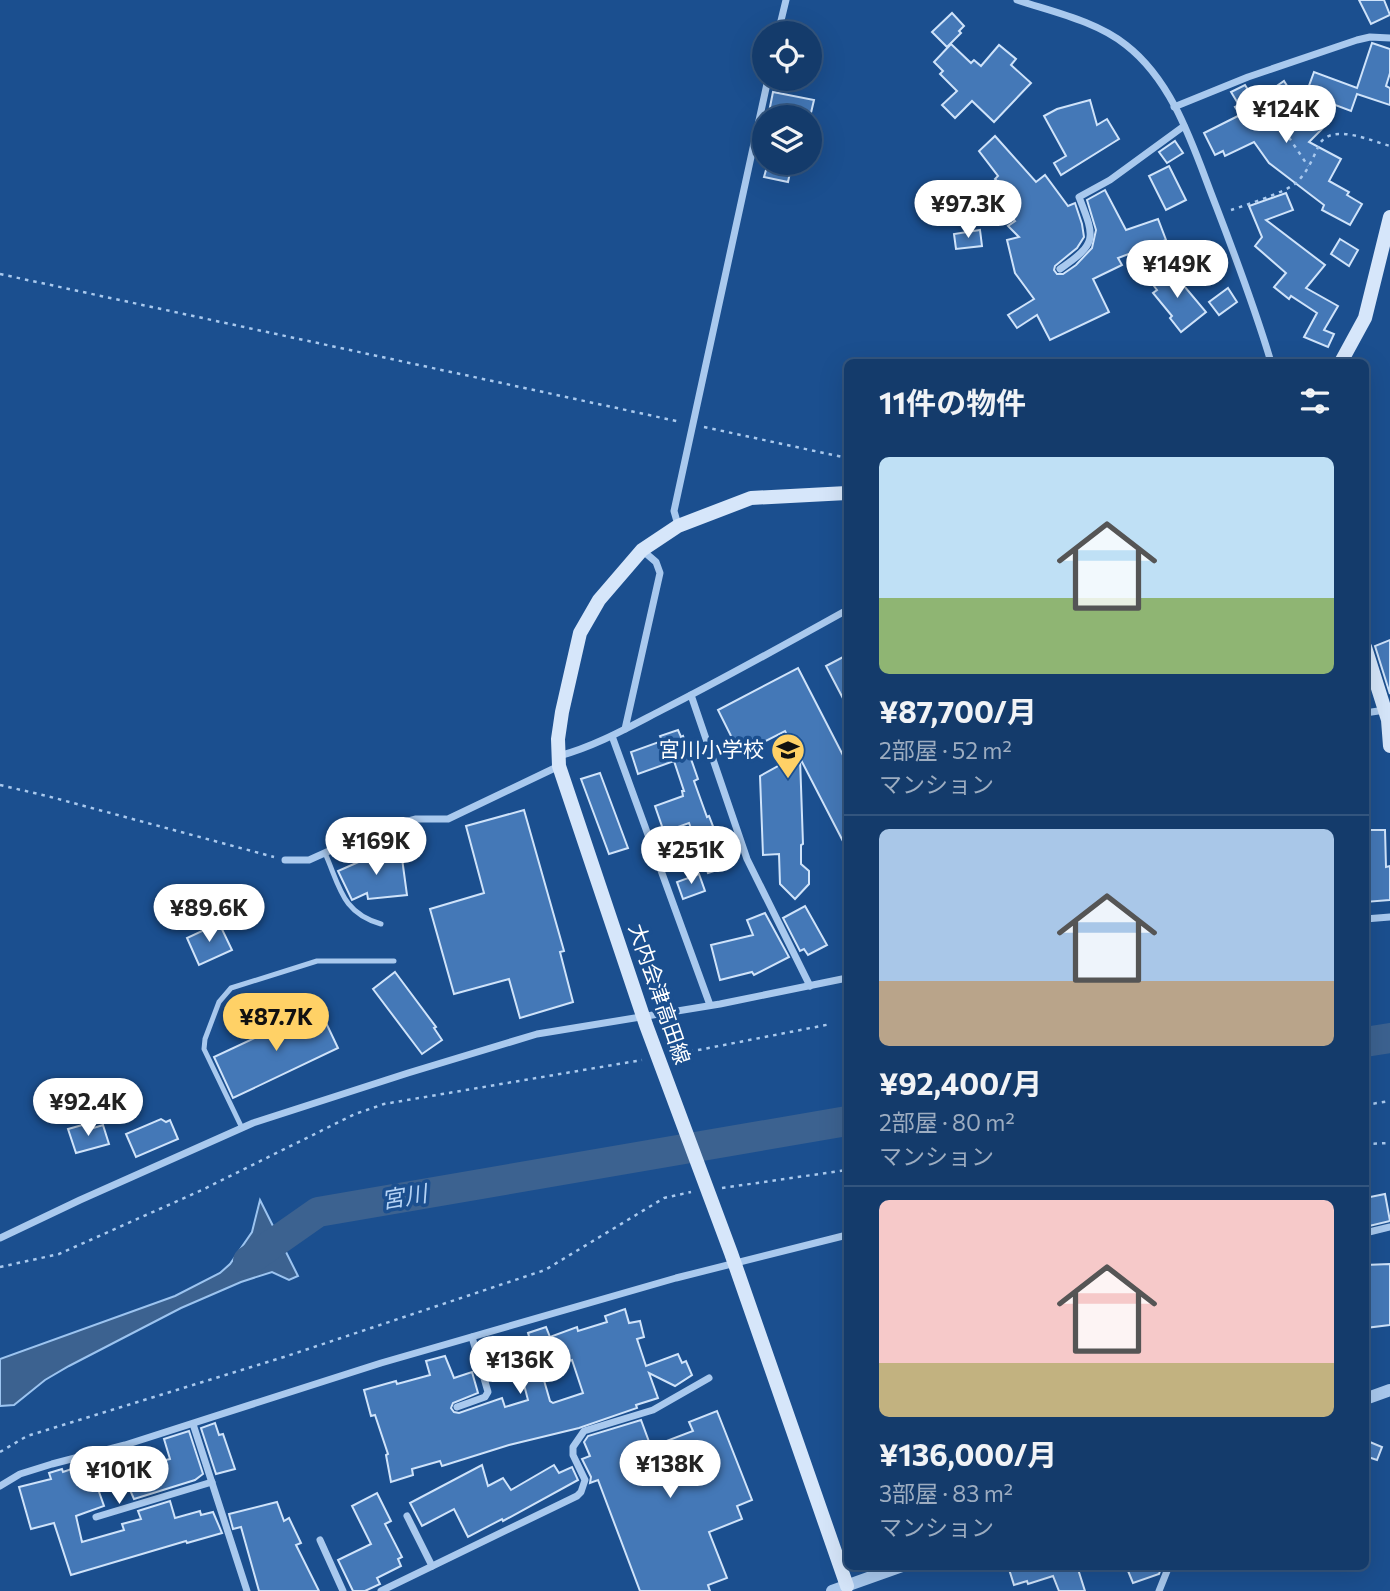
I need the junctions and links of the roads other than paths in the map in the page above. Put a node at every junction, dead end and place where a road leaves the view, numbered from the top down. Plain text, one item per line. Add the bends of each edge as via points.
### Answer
1 (786, 0) edge
2 (1017, 0) edge
3 (781, 21) edge
4 (1390, 38) edge
5 (765, 91) edge
6 (1174, 107) junction
7 (1184, 126) junction
8 (1390, 216) edge
9 (1060, 269) dead end
10 (1271, 359) edge
11 (1343, 359) edge
12 (844, 493) edge
13 (678, 526) junction
14 (642, 550) junction
15 (844, 612) edge
16 (1369, 660) edge
17 (691, 695) junction
18 (1385, 710) junction
19 (1369, 712) edge
20 (625, 729) junction
21 (612, 736) junction
22 (1390, 746) edge
23 (559, 761) junction
24 (326, 853) junction
25 (285, 860) road end
26 (1390, 917) edge
27 (1369, 919) edge
28 (382, 925) dead end
29 (394, 961) dead end
30 (844, 979) edge
31 (810, 986) junction
32 (710, 1005) junction
33 (645, 1021) junction
34 (242, 1128) junction
35 (1390, 1227) edge
36 (1369, 1232) edge
37 (844, 1235) edge
38 (0, 1238) edge
39 (733, 1258) junction
40 (472, 1337) junction
41 (709, 1378) dead end
42 (1390, 1390) edge
43 (1369, 1398) edge
44 (457, 1407) dead end
45 (193, 1424) junction
46 (212, 1482) junction
47 (0, 1486) edge
48 (407, 1516) dead end
49 (96, 1517) dead end
50 (320, 1540) dead end
51 (844, 1554) edge
52 (432, 1566) junction
53 (893, 1570) edge
54 (1167, 1570) edge
55 (856, 1586) edge
56 (247, 1591) edge
57 (343, 1591) edge
58 (381, 1591) edge
59 (832, 1591) edge
60 (1159, 1591) edge

1 - 3 street
2 - 6 street via 1075,19 1125,44 1158,77
4 - 6 street via 1357,40 1248,76
5 - 13 street via 674,511
6 - 7 street
7 - 9 street via 1079,197 1091,239 1082,254
7 - 10 street
8 - 11 main road via 1365,318
12 - 13 main road, 大内会津高田線 via 751,498
13 - 14 main road, 大内会津高田線
14 - 20 street via 656,562 660,573
14 - 23 main road, 大内会津高田線 via 599,600 580,633 562,712
15 - 17 street
16 - 18 main road
17 - 20 street
17 - 31 street via 747,859
18 - 19 street
18 - 22 main road
20 - 21 street
21 - 23 street
21 - 32 street
23 - 24 street via 448,819 416,819 378,828
23 - 33 main road, 大内会津高田線
24 - 25 street via 309,860
24 - 28 lane via 350,908
26 - 27 street
29 - 34 lane via 317,961 226,992 204,1049
30 - 31 street
31 - 32 street
32 - 33 street
33 - 34 street via 537,1034
33 - 39 main road, 大内会津高田線
34 - 38 street
35 - 36 street
37 - 39 street
39 - 40 street
39 - 51 main road, 大内会津高田線
40 - 44 street via 488,1392
40 - 45 street
41 - 52 street via 653,1410 584,1431 573,1447 585,1480 577,1496
42 - 43 street
45 - 46 street
45 - 47 street via 31,1471
46 - 49 street
46 - 56 street
48 - 52 street
50 - 57 street
52 - 58 street
53 - 55 street
54 - 60 street
55 - 59 street

